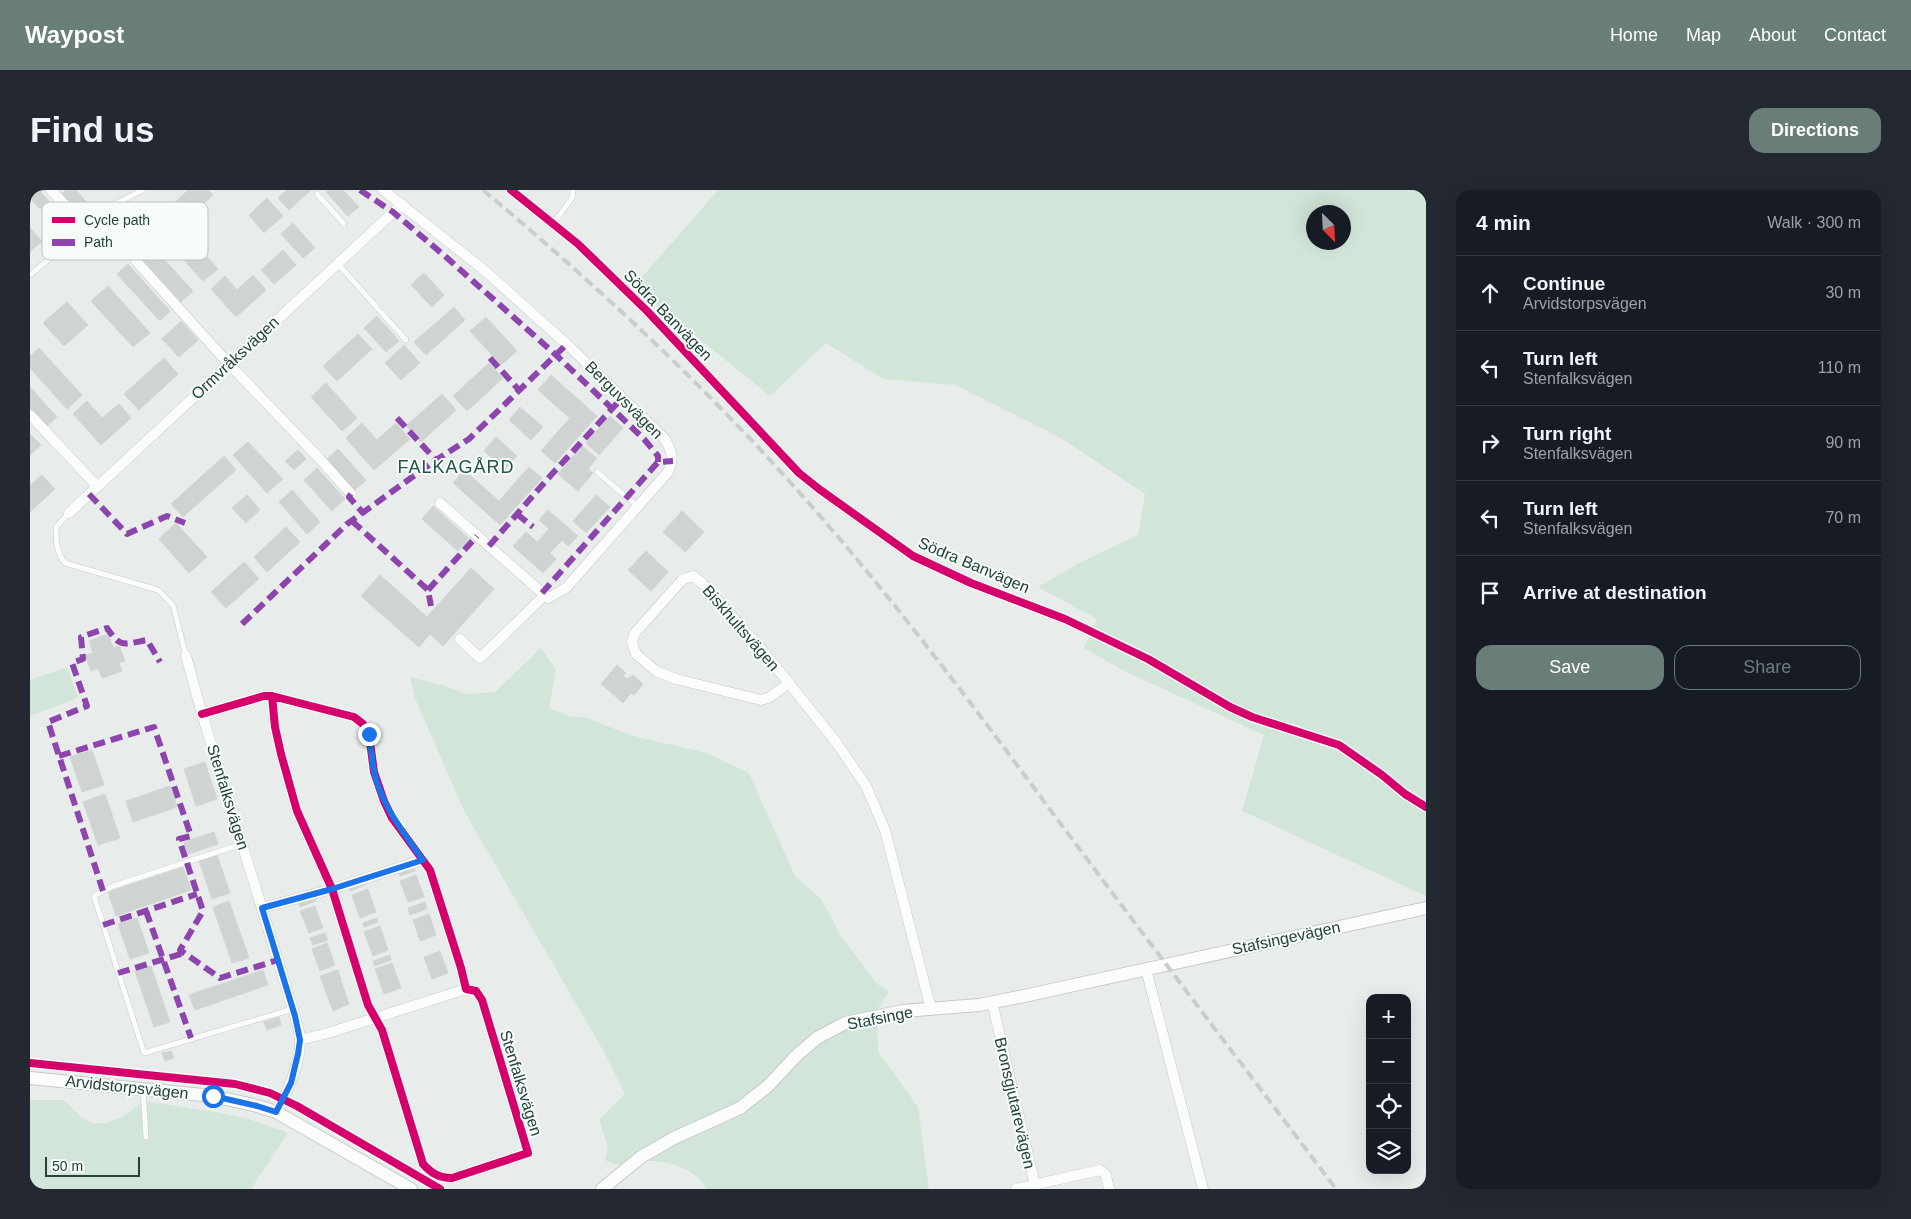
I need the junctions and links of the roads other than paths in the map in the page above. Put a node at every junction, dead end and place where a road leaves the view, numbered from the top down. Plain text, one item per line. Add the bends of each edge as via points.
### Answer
1 (51, 190) edge
2 (143, 190) edge
3 (383, 190) edge
4 (573, 190) edge
5 (518, 192) edge
6 (317, 194) dead end
7 (62, 202) edge
8 (119, 202) edge
9 (402, 204) junction
10 (344, 224) dead end
11 (552, 224) junction
12 (48, 260) edge
13 (136, 262) dead end
14 (338, 263) junction
15 (30, 275) edge
16 (406, 340) dead end
17 (229, 364) junction
18 (30, 415) edge
19 (597, 472) dead end
20 (97, 486) junction
21 (351, 494) dead end
22 (440, 503) dead end
23 (638, 507) junction
24 (68, 513) joint
25 (545, 595) junction
26 (460, 638) dead end
27 (186, 656) joint
28 (789, 684) junction
29 (272, 696) junction
30 (202, 714) junction
31 (1426, 807) edge
32 (242, 844) junction
33 (423, 860) junction
34 (332, 889) junction
35 (262, 908) junction
36 (1426, 908) edge
37 (1146, 969) junction
38 (466, 989) junction
39 (992, 1002) junction
40 (293, 1009) junction
41 (931, 1009) junction
42 (374, 1018) junction
43 (300, 1040) junction
44 (30, 1078) edge
45 (143, 1089) junction
46 (276, 1112) junction
47 (146, 1137) dead end
48 (1035, 1185) junction
49 (411, 1189) edge
50 (602, 1189) edge
51 (1016, 1189) edge
52 (1109, 1189) edge
53 (1203, 1189) edge

1 - 7 street
2 - 8 lane
3 - 9 street, Berguvsvägen
4 - 11 lane via 572,198
5 - 11 street, Södra Banvägen
6 - 10 lane
9 - 14 street, Ormvråksvägen
9 - 23 street, Berguvsvägen via 512,294 665,439 673,461 668,472
11 - 31 street, Södra Banvägen via 578,244 647,311 799,473 889,540 946,572 1065,619 1148,659 1230,707 1340,745
12 - 15 lane
13 - 17 street
14 - 16 lane
14 - 17 street, Ormvråksvägen
17 - 20 street, Ormvråksvägen
17 - 21 street
18 - 20 street
19 - 23 lane
20 - 24 street, Ormvråksvägen
22 - 25 street
23 - 25 street, Berguvsvägen via 566,588 548,598
24 - 27 lane via 56,527 60,557 65,563 158,590 173,605
25 - 26 street via 480,658
27 - 30 street, Stenfalksvägen
28 - 28 street, Biskhultsvägen via 693,576 683,579 635,633 632,642 636,654 656,671 676,679 761,700
28 - 41 street, Biskhultsvägen via 853,765 875,806 885,830
29 - 30 street via 258,697
29 - 33 street via 354,717 363,724 369,734 374,772 384,800 392,818
29 - 34 street, Stenfalksvägen via 281,754 298,811
30 - 32 street, Stenfalksvägen
32 - 35 street, Stenfalksvägen
32 - 40 lane via 113,886 94,896 144,1053
33 - 34 street
33 - 38 street via 430,870
34 - 35 street
34 - 42 street, Stenfalksvägen
35 - 40 street, Stenfalksvägen
36 - 37 street, Stafsingevägen
37 - 39 street, Stafsinge
37 - 53 street
38 - 42 street
38 - 42 street, Stenfalksvägen via 476,991 482,1000 528,1153 486,1168 444,1178 430,1172 423,1164 382,1030
39 - 41 street, Stafsinge
39 - 48 street, Bronsgjutarevägen
40 - 43 street, Stenfalksvägen
41 - 50 street, Stafsinge via 903,1011 844,1024 817,1038 768,1086 740,1108 674,1138 641,1158
42 - 43 street
43 - 46 street, Stenfalksvägen via 291,1083
44 - 45 street, Arvidstorpsvägen
45 - 46 street, Arvidstorpsvägen via 213,1096
45 - 47 lane
46 - 49 street, Arvidstorpsvägen
48 - 51 street, Bronsgjutarevägen
48 - 52 street via 1100,1170 1106,1175

